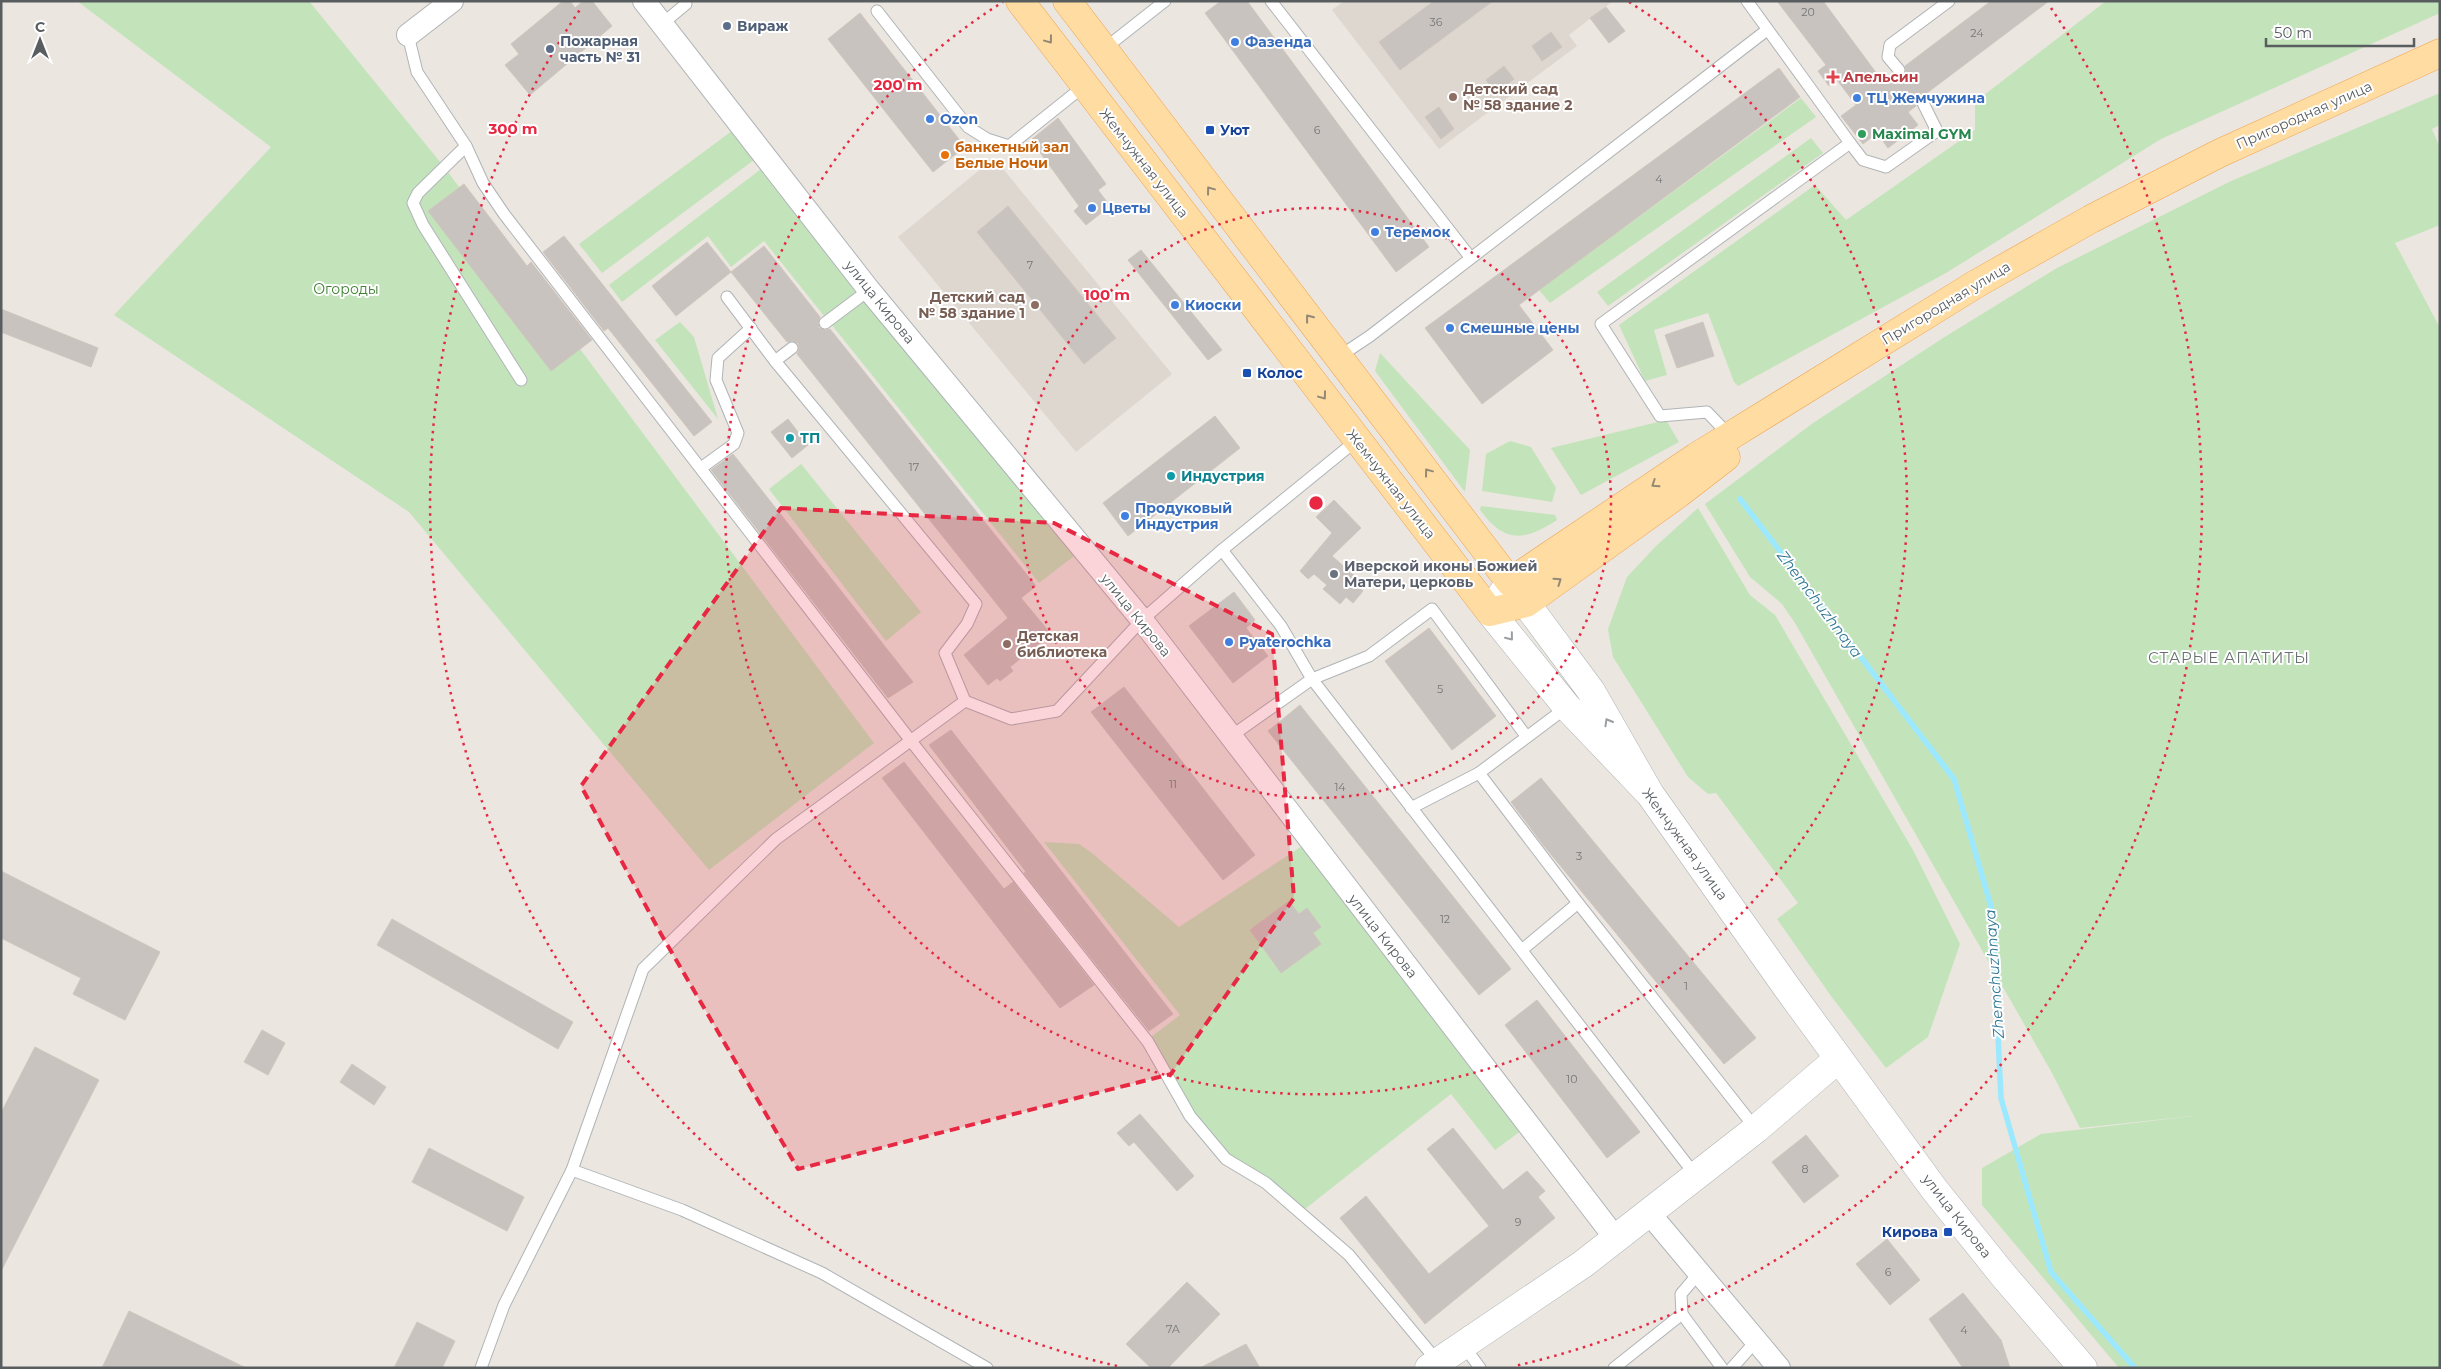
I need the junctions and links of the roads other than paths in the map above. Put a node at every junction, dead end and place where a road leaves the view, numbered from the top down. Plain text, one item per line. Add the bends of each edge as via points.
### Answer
1 (452, 1) edge
2 (644, 1) edge
3 (1020, 1) edge
4 (1067, 1) edge
5 (1165, 1) edge
6 (1271, 1) edge
7 (1747, 1) edge
8 (1948, 1) edge
9 (686, 4) dead end
10 (877, 11) dead end
11 (662, 24) junction
12 (1767, 30) junction
13 (408, 35) joint
14 (1104, 49) junction
15 (2440, 53) edge
16 (1899, 70) dead end
17 (1084, 86) junction
18 (1922, 101) dead end
19 (1850, 143) junction
20 (466, 146) junction
21 (1470, 257) junction
22 (869, 290) junction
23 (727, 297) dead end
24 (825, 323) dead end
25 (751, 328) junction
26 (792, 348) dead end
27 (1340, 356) junction
28 (775, 361) junction
29 (1835, 372) junction
30 (521, 380) dead end
31 (1731, 437) junction
32 (1357, 440) junction
33 (701, 468) junction
34 (1470, 528) junction
35 (1440, 547) junction
36 (1222, 550) junction
37 (1518, 592) junction
38 (1490, 612) junction
39 (1142, 620) junction
40 (1312, 679) junction
41 (966, 701) junction
42 (1567, 707) junction
43 (1526, 736) junction
44 (1230, 737) junction
45 (911, 741) junction
46 (1479, 773) junction
47 (1650, 794) junction
48 (1411, 808) junction
49 (1578, 903) junction
50 (1523, 949) junction
51 (1838, 1059) junction
52 (1756, 1129) junction
53 (572, 1170) junction
54 (1696, 1176) junction
55 (1649, 1213) junction
56 (1616, 1239) junction
57 (1699, 1273) junction
58 (1682, 1314) junction
59 (1756, 1341) junction
60 (1464, 1346) junction
61 (1433, 1365) edge
62 (481, 1368) edge
63 (987, 1368) edge
64 (1480, 1368) edge
65 (1614, 1368) edge
66 (1722, 1368) edge
67 (1732, 1368) edge
68 (1779, 1368) edge
69 (2083, 1368) edge

1 - 13 street
2 - 11 street, улица Кирова
3 -> 17 main road, Жемчужная улица
4 - 14 main road
5 - 14 lane
6 - 21 lane
7 - 12 lane
8 - 16 lane via 1890,45 1888,57
9 - 11 lane
10 - 17 lane via 968,128 987,139 1009,146
11 - 22 street, улица Кирова
12 - 19 lane
12 - 21 lane
13 - 20 lane via 417,72
27 -> 14 main road
15 - 29 main road, Пригородная улица via 2220,153 2091,219 1976,284
17 -> 32 main road, Жемчужная улица
18 - 19 lane via 1937,131 1886,167 1863,160
19 - 31 lane via 1601,324 1660,416 1707,412
20 - 30 lane via 418,193 413,203 423,225
20 - 33 lane via 482,183 504,214
21 - 27 lane
22 - 24 lane
22 - 39 street, улица Кирова
23 - 25 lane
25 - 28 lane
25 - 33 lane via 718,358 716,380 738,433 734,444
26 - 28 lane
34 -> 27 main road
28 - 41 lane via 976,604 967,624 946,653
29 - 31 main road, Пригородная улица
37 -> 29 main road via 1678,494
31 -> 37 main road, Пригородная улица via 1696,457
32 - 35 main road, Жемчужная улица
32 - 36 lane
33 - 45 lane
34 - 35 main road via 1470,541 1464,548
34 - 37 main road
35 - 38 main road, Жемчужная улица
36 - 39 lane
36 - 40 lane via 1281,626
37 - 38 street, Пригородная улица
47 -> 37 street via 1591,691
38 -> 42 street, Жемчужная улица
39 - 41 lane via 1057,711 1012,719
39 - 44 street, улица Кирова
40 - 43 lane via 1370,656 1432,609
40 - 44 lane
40 - 48 lane
41 - 45 lane
42 - 43 lane
42 - 47 street, Жемчужная улица
43 - 46 lane
44 - 56 street, улица Кирова
45 - 53 lane via 776,839 643,970
45 - 61 lane via 1148,1042 1190,1116 1226,1160 1266,1183 1349,1255
46 - 48 lane
46 - 49 lane
47 - 51 street, Жемчужная улица
48 - 50 lane
49 - 50 lane
49 - 52 lane
50 - 54 lane
51 - 52 street
51 - 69 street, улица Кирова via 1939,1195
52 - 54 street
53 - 62 lane via 504,1305
53 - 63 lane via 682,1210 822,1273
54 - 55 street
55 - 56 street
55 - 57 street
56 - 60 street
57 - 58 lane via 1681,1294
57 - 59 street
58 - 65 lane
58 - 66 lane
59 - 67 lane
59 - 68 street
60 - 61 street
60 - 64 lane

